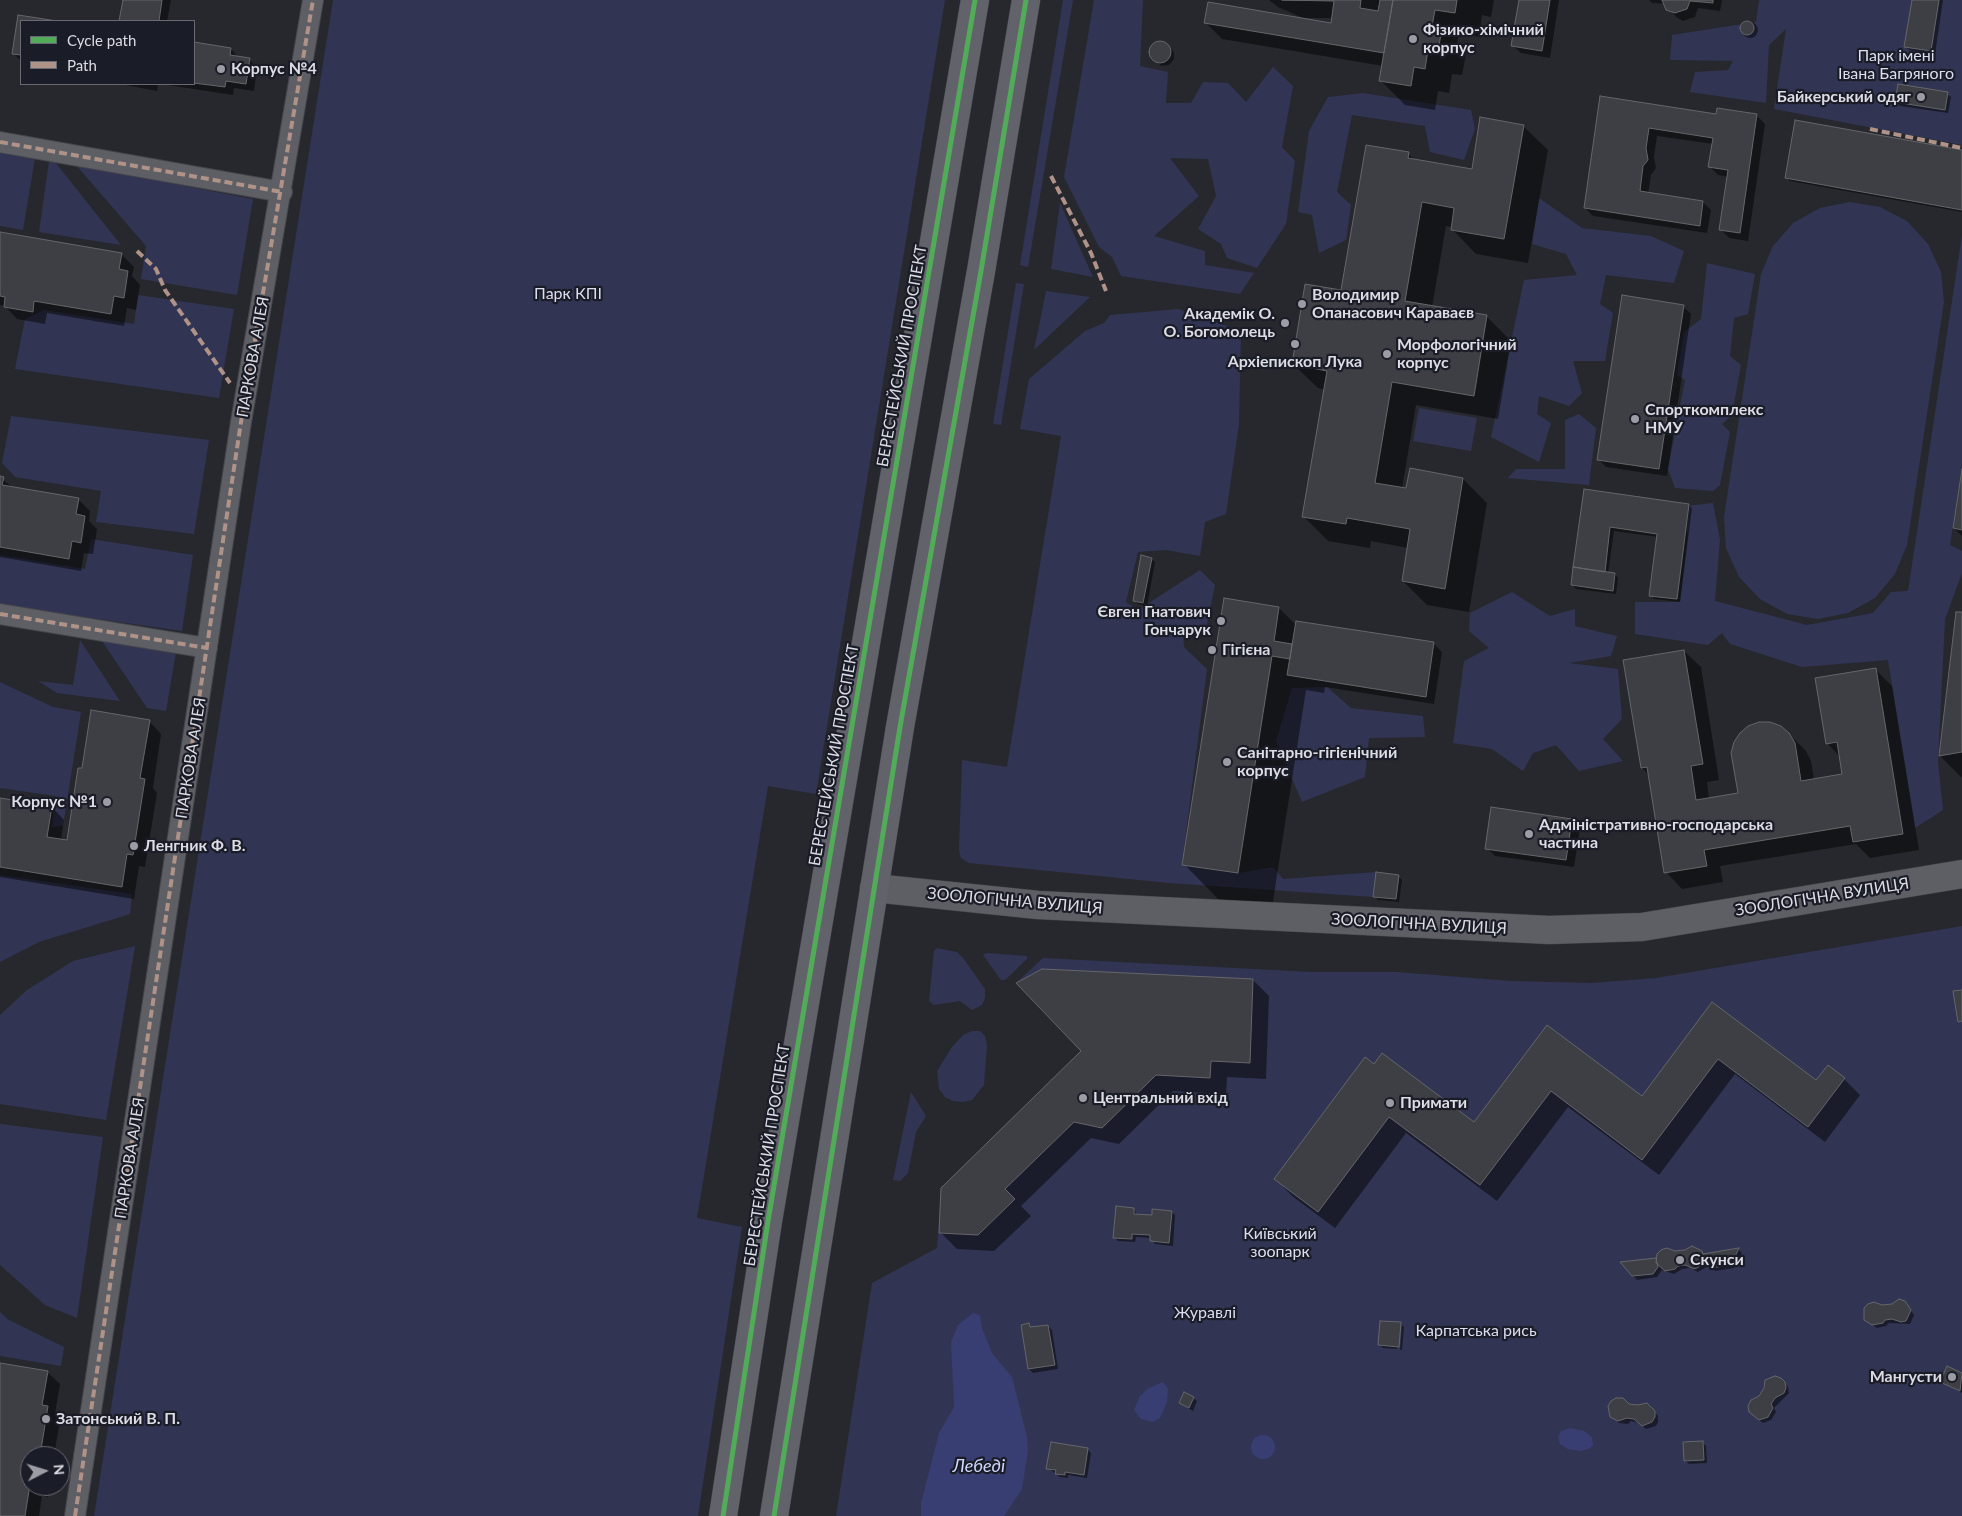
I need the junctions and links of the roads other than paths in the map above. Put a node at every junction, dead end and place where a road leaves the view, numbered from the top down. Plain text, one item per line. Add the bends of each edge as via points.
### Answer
1 (312, 0) edge
2 (975, 0) edge
3 (1026, 0) edge
4 (0, 142) edge
5 (282, 192) junction
6 (0, 614) edge
7 (207, 648) junction
8 (1962, 874) edge
9 (874, 888) junction
10 (75, 1516) edge
11 (723, 1516) edge
12 (774, 1516) edge

1 - 5 street, ПАРКОВА АЛЕЯ
2 - 11 main road, БЕРЕСТЕЙСЬКИЙ ПРОСПЕКТ via 779,1155
3 - 9 main road
4 - 5 street
5 - 7 street, ПАРКОВА АЛЕЯ via 241,422
6 - 7 street
7 - 10 street, ПАРКОВА АЛЕЯ
8 - 9 street, ЗООЛОГІЧНА ВУЛИЦЯ via 1642,927 1549,930 1038,905
9 - 12 main road

